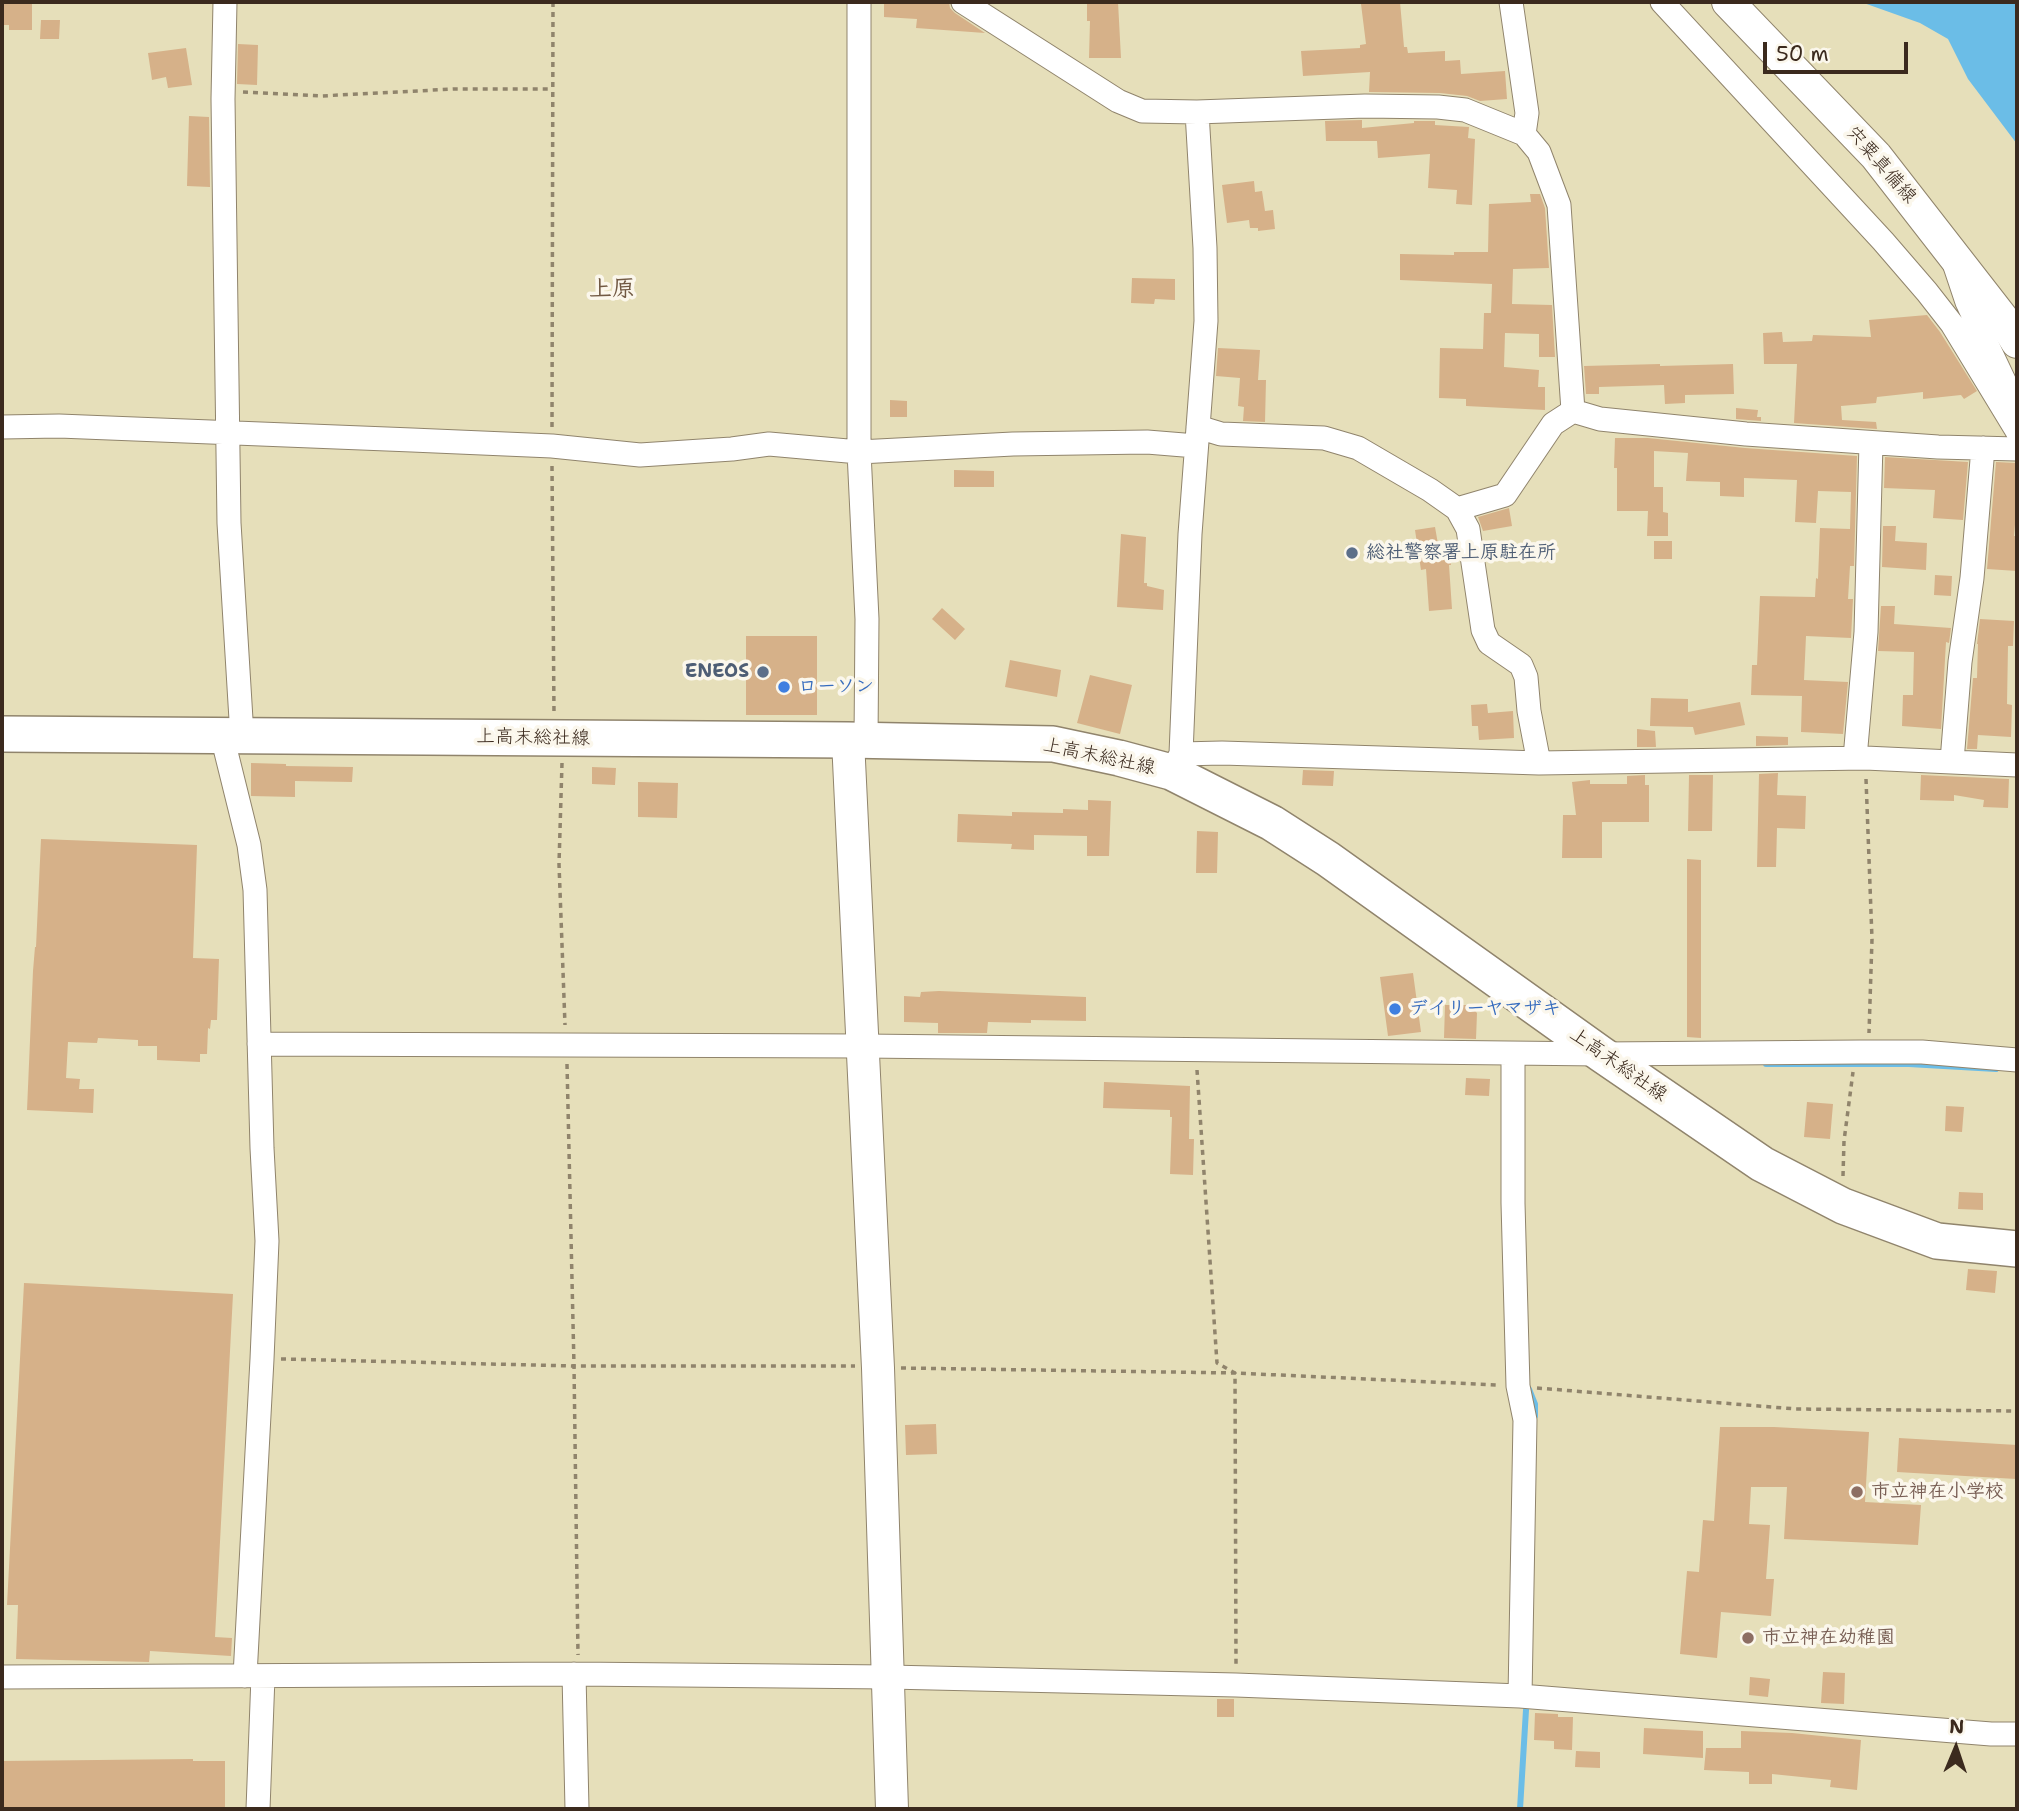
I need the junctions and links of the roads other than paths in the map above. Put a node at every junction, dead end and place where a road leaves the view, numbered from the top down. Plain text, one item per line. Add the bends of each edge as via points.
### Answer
1 (225, 2) edge
2 (859, 2) edge
3 (963, 2) edge
4 (1511, 2) edge
5 (1662, 2) edge
6 (1728, 2) edge
7 (1197, 112) junction
8 (1524, 134) junction
9 (1950, 250) junction
10 (2017, 342) edge
11 (2017, 408) edge
12 (1573, 411) junction
13 (2, 427) edge
14 (2017, 430) edge
15 (229, 434) junction
16 (1197, 436) junction
17 (1871, 443) junction
18 (1983, 448) junction
19 (2017, 449) edge
20 (859, 452) junction
21 (1457, 509) junction
22 (2, 734) edge
23 (232, 736) junction
24 (857, 740) junction
25 (1860, 758) junction
26 (1952, 761) junction
27 (1176, 763) junction
28 (1539, 763) junction
29 (2017, 765) edge
30 (259, 1044) junction
31 (863, 1046) junction
32 (1513, 1054) junction
33 (1601, 1054) junction
34 (2017, 1059) edge
35 (2017, 1249) edge
36 (576, 1674) junction
37 (254, 1676) junction
38 (2, 1677) edge
39 (889, 1677) junction
40 (1520, 1696) junction
41 (2017, 1734) edge
42 (258, 1809) edge
43 (577, 1809) edge
44 (892, 1809) edge

1 - 15 street
2 - 20 street
3 - 7 street via 1118,101 1142,111
4 - 8 street via 1527,113
5 - 14 street via 1927,292
6 - 9 street, 宍粟真備線 via 1876,156
7 - 8 street via 1438,107 1465,110
7 - 16 street via 1206,321
8 - 12 street via 1539,152 1559,205
9 - 10 street, 宍粟真備線
9 - 11 street via 1967,302
12 - 17 street via 1650,425
12 - 21 street via 1553,424 1505,495
13 - 15 street
15 - 20 street via 552,446 640,455 769,444
15 - 23 street
16 - 20 street via 1147,442
16 - 21 street via 1324,438 1358,447
16 - 27 street
17 - 18 street
17 - 25 street
18 - 19 street
18 - 26 street
20 - 24 street via 867,619
21 - 28 street via 1468,529 1483,630 1489,643 1521,665 1526,677
22 - 23 main road, 上高末総社線
23 - 24 main road, 上高末総社線
23 - 30 street via 255,890
24 - 27 main road, 上高末総社線 via 1052,744 1119,758
24 - 31 street
25 - 26 street
25 - 28 street
26 - 29 street
27 - 28 street via 1236,753
27 - 33 main road, 上高末総社線 via 1328,859
30 - 31 street
30 - 37 street via 267,1241
31 - 32 street
31 - 39 street
32 - 33 street
32 - 40 street via 1518,1386 1525,1420
33 - 34 street via 1922,1052
33 - 35 main road, 上高末総社線 via 1762,1164 1843,1206 1937,1241
36 - 37 street
36 - 39 street
36 - 43 street
37 - 38 street
37 - 42 street
39 - 40 street
39 - 44 street
40 - 41 street

